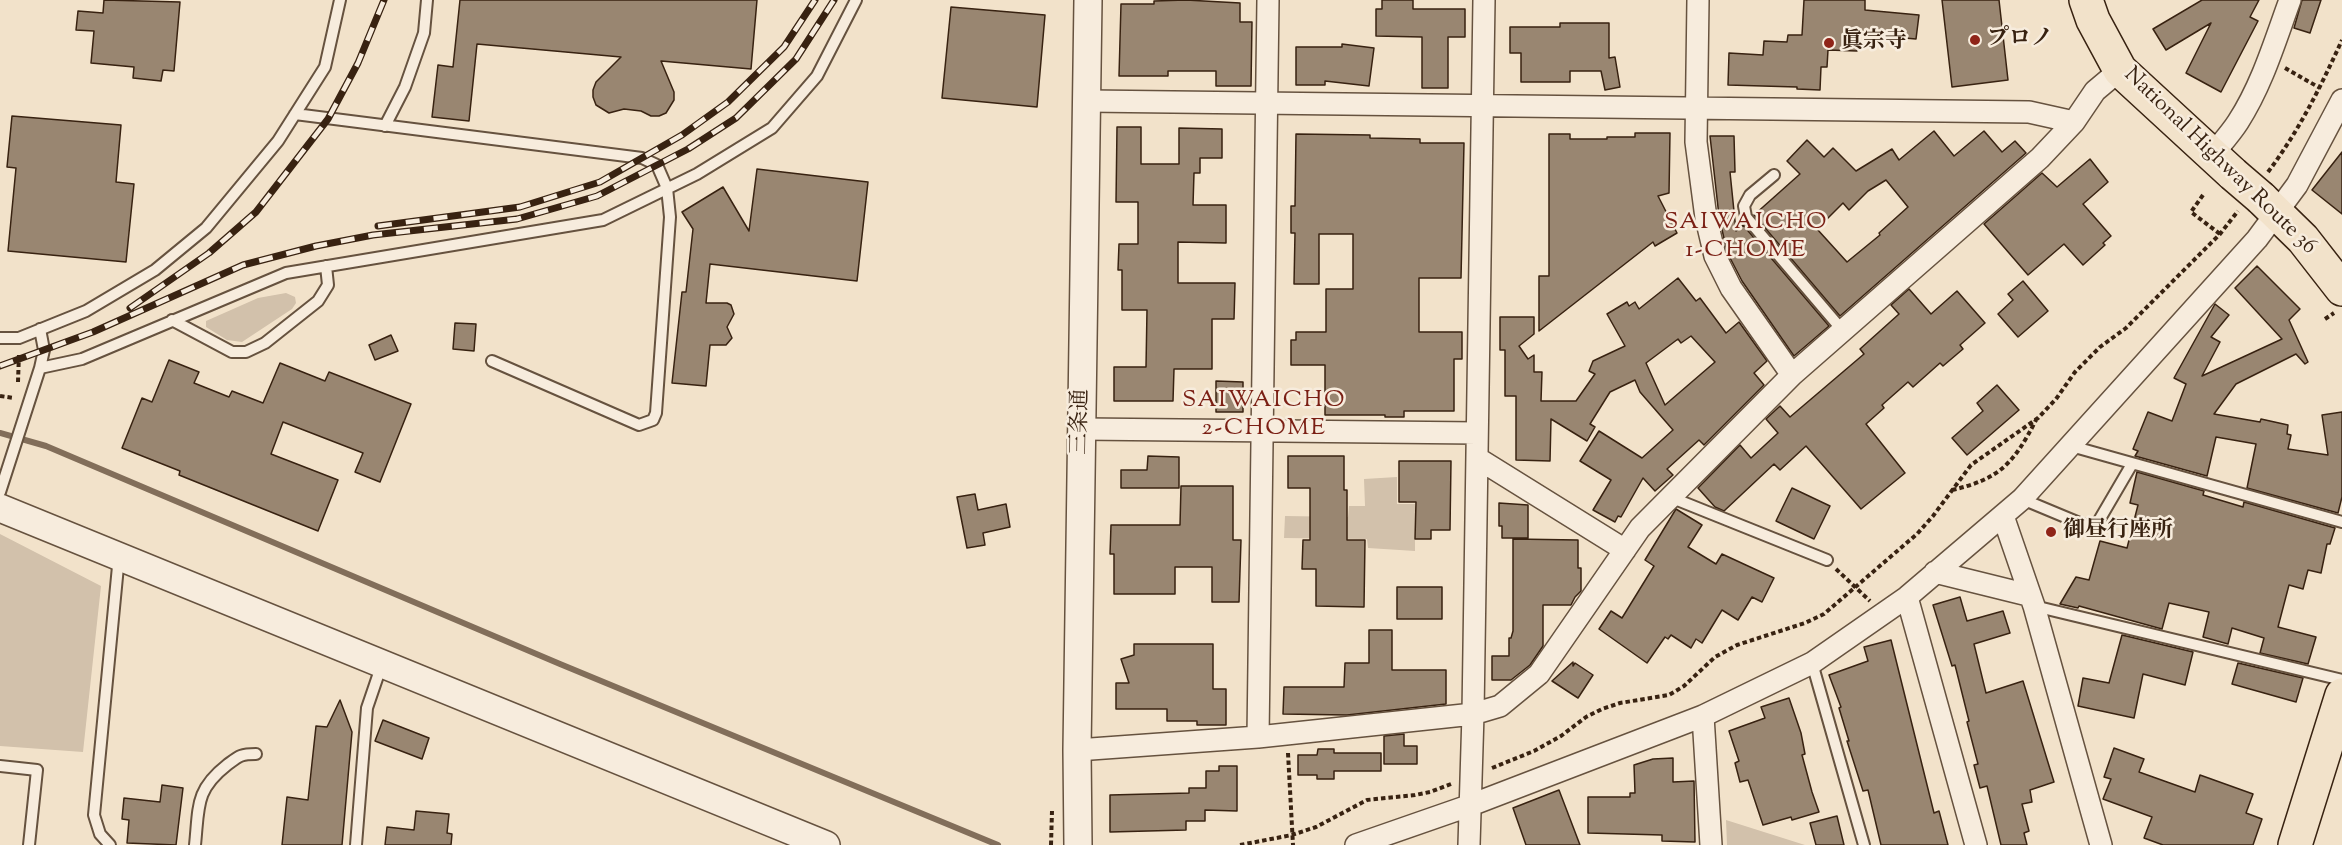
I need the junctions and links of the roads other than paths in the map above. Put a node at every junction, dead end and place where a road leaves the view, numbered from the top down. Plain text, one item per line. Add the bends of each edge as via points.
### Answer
1 (340, 0) edge
2 (427, 0) edge
3 (856, 0) edge
4 (1088, 0) edge
5 (1268, 0) edge
6 (1484, 0) edge
7 (1698, 0) edge
8 (2086, 0) edge
9 (2290, 0) edge
10 (2120, 70) junction
11 (2342, 100) edge
12 (1087, 102) junction
13 (1267, 104) junction
14 (1482, 106) junction
15 (1696, 109) junction
16 (295, 114) junction
17 (2074, 122) junction
18 (386, 126) junction
19 (2223, 164) junction
20 (1774, 175) dead end
21 (667, 188) junction
22 (2261, 198) junction
23 (326, 266) junction
24 (2342, 289) edge
25 (172, 320) junction
26 (40, 329) junction
27 (1843, 331) junction
28 (0, 338) edge
29 (492, 361) dead end
30 (40, 368) junction
31 (1792, 375) junction
32 (1082, 429) junction
33 (1262, 431) junction
34 (1477, 433) junction
35 (2071, 446) junction
36 (1477, 458) junction
37 (2132, 465) junction
38 (0, 492) edge
39 (1670, 497) junction
40 (2022, 499) junction
41 (0, 508) edge
42 (2003, 516) junction
43 (2342, 522) edge
44 (1624, 550) junction
45 (119, 556) junction
46 (1827, 560) road end
47 (1935, 572) junction
48 (1907, 597) junction
49 (2031, 601) junction
50 (382, 663) junction
51 (1812, 663) junction
52 (2342, 680) edge
53 (2342, 695) edge
54 (1473, 714) junction
55 (1703, 716) junction
56 (1258, 737) junction
57 (1077, 750) junction
58 (256, 754) dead end
59 (0, 766) edge
60 (1471, 805) junction
61 (29, 845) edge
62 (110, 845) edge
63 (195, 845) edge
64 (356, 845) edge
65 (826, 845) edge
66 (1078, 845) edge
67 (1356, 845) edge
68 (1469, 845) edge
69 (1711, 845) edge
70 (1864, 845) edge
71 (1976, 845) edge
72 (2101, 845) edge
73 (2295, 845) edge

1 - 16 lane via 325,67
2 - 18 lane via 424,33
3 - 21 lane via 817,76 772,128
4 - 12 street, 三条通
5 - 13 street
6 - 14 street
7 - 15 street
8 - 10 highway, National Highway Route 36
9 - 19 street
10 - 17 street via 2095,91
10 - 19 highway, National Highway Route 36
11 - 22 street via 2297,185
12 - 13 street
12 - 32 street, 三条通
13 - 14 street
13 - 33 street
14 - 15 street
14 - 34 street
15 - 17 street via 2029,112
15 - 31 street via 1696,142 1715,255 1731,288
16 - 18 lane
16 - 26 lane via 278,141 206,228 155,270 86,311
17 - 27 street via 2040,158
18 - 21 lane via 642,158 657,165
19 - 22 highway, National Highway Route 36, bridge
20 - 27 lane via 1750,195 1744,206 1746,217
21 - 23 lane via 603,220
21 - 29 lane via 670,244 653,420 639,425
22 - 24 highway, National Highway Route 36 via 2303,238
22 - 35 street via 2257,239
23 - 25 lane via 286,273
23 - 25 lane via 328,285 318,301 265,343 246,352 232,352
25 - 30 lane via 82,359
26 - 28 lane via 19,338
26 - 30 lane via 44,351
27 - 31 street
30 - 38 lane
31 - 39 street
32 - 33 street
32 - 57 street, 三条通
33 - 34 street
33 - 56 street
34 - 36 street
35 - 37 lane
35 - 40 street
36 - 44 street
36 - 54 street
37 - 40 lane via 2094,529
37 - 43 lane
39 - 44 street
39 - 46 lane
40 - 42 street
41 - 45 street
42 - 47 street
42 - 49 street
44 - 54 street via 1539,674 1500,706
45 - 50 street
45 - 62 lane via 94,815 100,834
47 - 48 street
47 - 49 street
48 - 51 street
48 - 71 street
49 - 52 lane
49 - 72 street
50 - 64 lane via 367,708
50 - 65 street
51 - 55 street
51 - 70 lane
53 - 73 highway
54 - 56 street
54 - 60 street
55 - 60 street
55 - 69 street
56 - 57 street
57 - 66 street, 三条通
58 - 63 lane via 242,754 211,778 200,798
59 - 61 lane via 37,770
60 - 67 street
60 - 68 street

